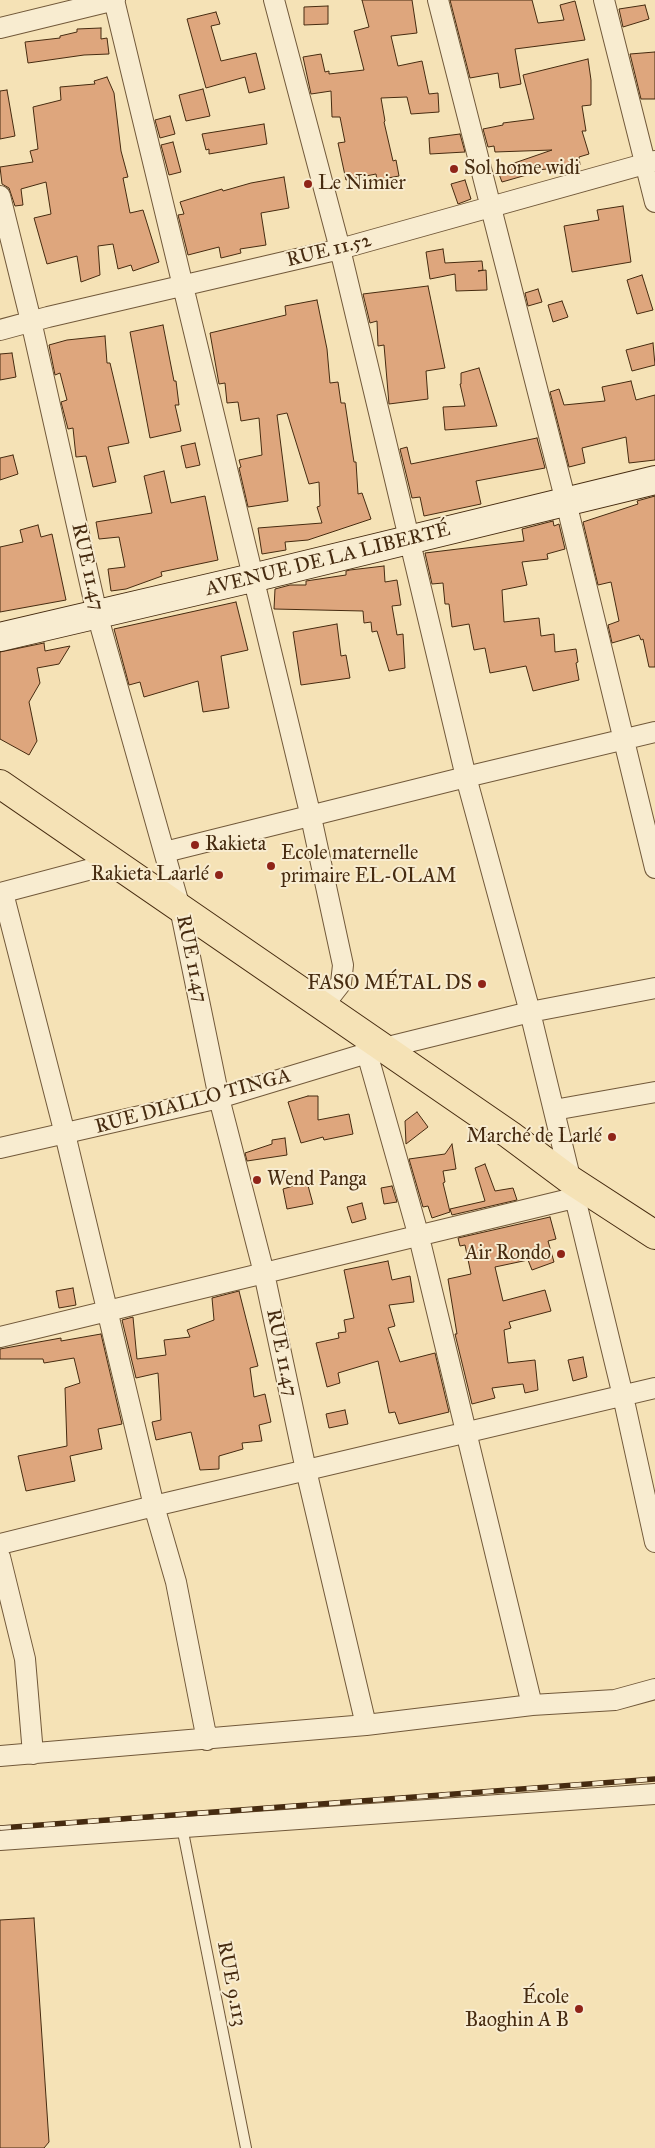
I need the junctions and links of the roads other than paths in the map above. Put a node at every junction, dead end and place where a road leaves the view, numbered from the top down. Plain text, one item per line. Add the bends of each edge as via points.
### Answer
1 (115, 0) edge
2 (274, 0) edge
3 (438, 0) edge
4 (604, 0) edge
5 (0, 28) edge
6 (650, 162) edge
7 (0, 196) edge
8 (655, 202) edge
9 (491, 206) junction
10 (340, 249) junction
11 (182, 286) junction
12 (31, 321) junction
13 (0, 330) edge
14 (655, 480) edge
15 (566, 502) junction
16 (411, 540) junction
17 (252, 578) junction
18 (97, 614) junction
19 (0, 637) edge
20 (655, 732) edge
21 (623, 741) junction
22 (466, 777) junction
23 (0, 784) edge
24 (311, 817) junction
25 (166, 852) junction
26 (114, 863) junction
27 (655, 868) edge
28 (1, 893) edge
29 (180, 908) junction
30 (655, 988) edge
31 (323, 1006) junction
32 (530, 1012) junction
33 (376, 1051) junction
34 (655, 1092) edge
35 (219, 1098) junction
36 (554, 1110) junction
37 (66, 1134) junction
38 (0, 1148) edge
39 (572, 1188) junction
40 (655, 1235) edge
41 (419, 1237) junction
42 (264, 1273) junction
43 (109, 1310) junction
44 (0, 1337) edge
45 (655, 1388) edge
46 (623, 1396) junction
47 (467, 1434) junction
48 (306, 1470) junction
49 (154, 1506) junction
50 (655, 1542) edge
51 (0, 1544) edge
52 (0, 1557) edge
53 (655, 1690) edge
54 (532, 1705) junction
55 (366, 1725) junction
56 (207, 1740) junction
57 (33, 1754) junction
58 (0, 1756) edge
59 (655, 1794) edge
60 (182, 1827) junction
61 (0, 1840) edge
62 (246, 2148) edge

1 - 5 street
1 - 11 street
2 - 10 street
3 - 9 street
4 - 6 street
6 - 8 street
6 - 9 street, RUE 11.52
7 - 12 street, RUE 11.47
9 - 10 street, RUE 11.52
9 - 15 street
10 - 11 street, RUE 11.52
10 - 16 street
11 - 12 street, RUE 11.52
11 - 17 street
12 - 13 street, RUE 11.52
12 - 18 street, RUE 11.47
14 - 15 main road, AVENUE DE LA LIBERTÉ
15 - 16 main road, AVENUE DE LA LIBERTÉ
15 - 21 street
16 - 17 main road, AVENUE DE LA LIBERTÉ
16 - 22 street
17 - 18 main road, AVENUE DE LA LIBERTÉ
17 - 24 street
18 - 19 main road, AVENUE DE LA LIBERTÉ
18 - 25 street, RUE 11.47
20 - 21 street
21 - 22 street
21 - 27 street
22 - 24 street
22 - 32 street
23 - 26 main road
24 - 25 street
24 - 31 street via 343,965 341,983
25 - 29 street, RUE 11.47
26 - 28 street
26 - 29 main road
28 - 37 street
29 - 31 main road
29 - 35 street, RUE 11.47
30 - 32 street, RUE DIALLO TINGA
31 - 33 main road
32 - 33 street, RUE DIALLO TINGA
32 - 36 street
33 - 35 street, RUE DIALLO TINGA
33 - 39 main road via 510,1135
33 - 41 street
34 - 36 street
35 - 37 street, RUE DIALLO TINGA
35 - 42 street, RUE 11.47
36 - 39 street
37 - 38 street, RUE DIALLO TINGA
37 - 43 street
39 - 40 main road
39 - 41 street
39 - 46 street
41 - 42 street
41 - 47 street
42 - 43 street
42 - 48 street, RUE 11.47
43 - 44 street
43 - 49 street
45 - 46 street
46 - 47 street
46 - 50 street
47 - 48 street
47 - 54 street
48 - 49 street
48 - 55 street, RUE 11.47
49 - 51 street
49 - 56 street via 176,1582
52 - 57 street via 25,1659
53 - 54 street via 615,1700
54 - 55 street
55 - 56 street
56 - 57 street
57 - 58 street
59 - 60 street
60 - 61 street
60 - 62 lane, RUE 9.113

